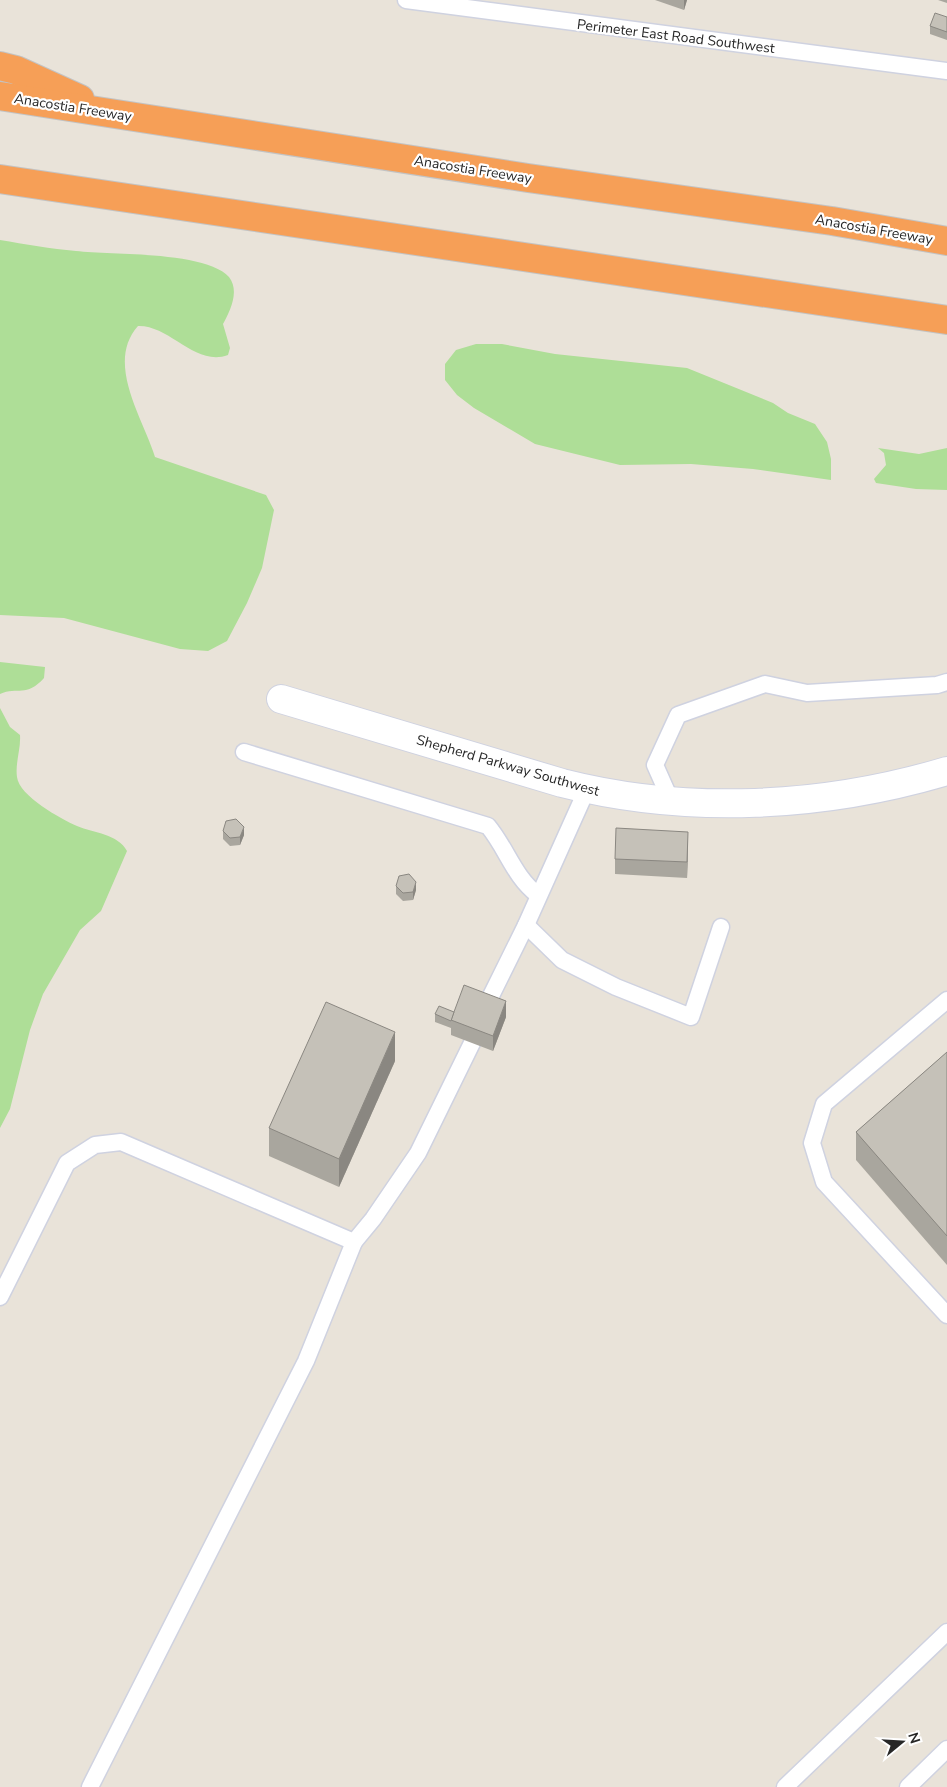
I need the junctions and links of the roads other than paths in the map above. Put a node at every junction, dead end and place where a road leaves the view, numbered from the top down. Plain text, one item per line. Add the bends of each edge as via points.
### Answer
1 (406, 0) edge
2 (0, 66) edge
3 (947, 71) edge
4 (0, 96) edge
5 (111, 113) junction
6 (0, 179) edge
7 (947, 241) edge
8 (947, 320) edge
9 (947, 682) edge
10 (281, 698) dead end
11 (244, 752) dead end
12 (947, 771) edge
13 (587, 789) junction
14 (671, 801) junction
15 (538, 895) junction
16 (526, 925) junction
17 (721, 927) dead end
18 (947, 1000) edge
19 (354, 1242) junction
20 (0, 1297) edge
21 (947, 1315) edge
22 (947, 1632) edge
23 (947, 1749) edge
24 (90, 1787) edge
25 (786, 1787) edge
26 (908, 1787) edge

1 - 3 lane, Perimeter East Road Southwest
2 - 5 highway via 16,70
4 - 5 highway, Anacostia Freeway
5 - 7 highway, Anacostia Freeway
6 - 8 highway
9 - 14 lane via 807,694 765,684 678,715 655,765
10 - 13 street, Shepherd Parkway Southwest
11 - 15 lane via 488,826 501,841 513,868 526,886
12 - 14 street, Shepherd Parkway Southwest via 886,787 809,799 742,803
13 - 14 street, Shepherd Parkway Southwest
13 - 15 lane
15 - 16 lane
16 - 17 lane via 562,960 616,987 691,1017
16 - 19 lane via 418,1153
18 - 21 lane via 824,1104 812,1143 824,1182
19 - 20 lane via 121,1142 95,1145 67,1163
19 - 24 lane via 306,1361
22 - 25 lane
23 - 26 lane

